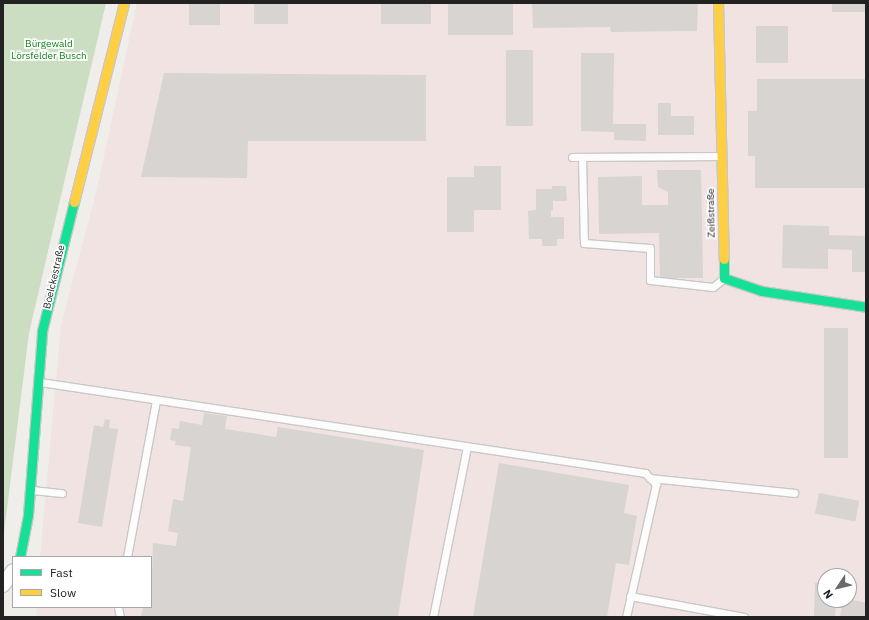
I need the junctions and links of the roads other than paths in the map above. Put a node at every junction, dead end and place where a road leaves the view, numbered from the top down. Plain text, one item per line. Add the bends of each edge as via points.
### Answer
1 (124, 3) edge
2 (718, 3) edge
3 (721, 156) junction
4 (572, 157) dead end
5 (582, 157) junction
6 (724, 278) junction
7 (866, 307) edge
8 (36, 381) junction
9 (156, 401) junction
10 (467, 447) junction
11 (650, 478) junction
12 (30, 490) junction
13 (62, 493) dead end
14 (794, 493) dead end
15 (20, 556) edge
16 (127, 556) edge
17 (12, 572) edge
18 (3, 585) edge
19 (630, 596) junction
20 (433, 617) edge
21 (626, 617) edge
22 (744, 617) edge

1 - 8 street, Boelckestraße via 42,331
2 - 3 street, Zeißstraße
3 - 5 lane
3 - 6 street, Zeißstraße
4 - 5 lane
5 - 6 lane via 584,243 650,248 650,280 713,287
6 - 7 street via 762,291
8 - 9 lane
8 - 12 street, Boelckestraße
9 - 10 lane
9 - 16 lane
10 - 11 lane via 645,473
10 - 20 lane
11 - 14 lane
11 - 19 lane via 656,484
12 - 13 lane
12 - 15 street, Boelckestraße
17 - 18 street
19 - 21 lane
19 - 22 lane

